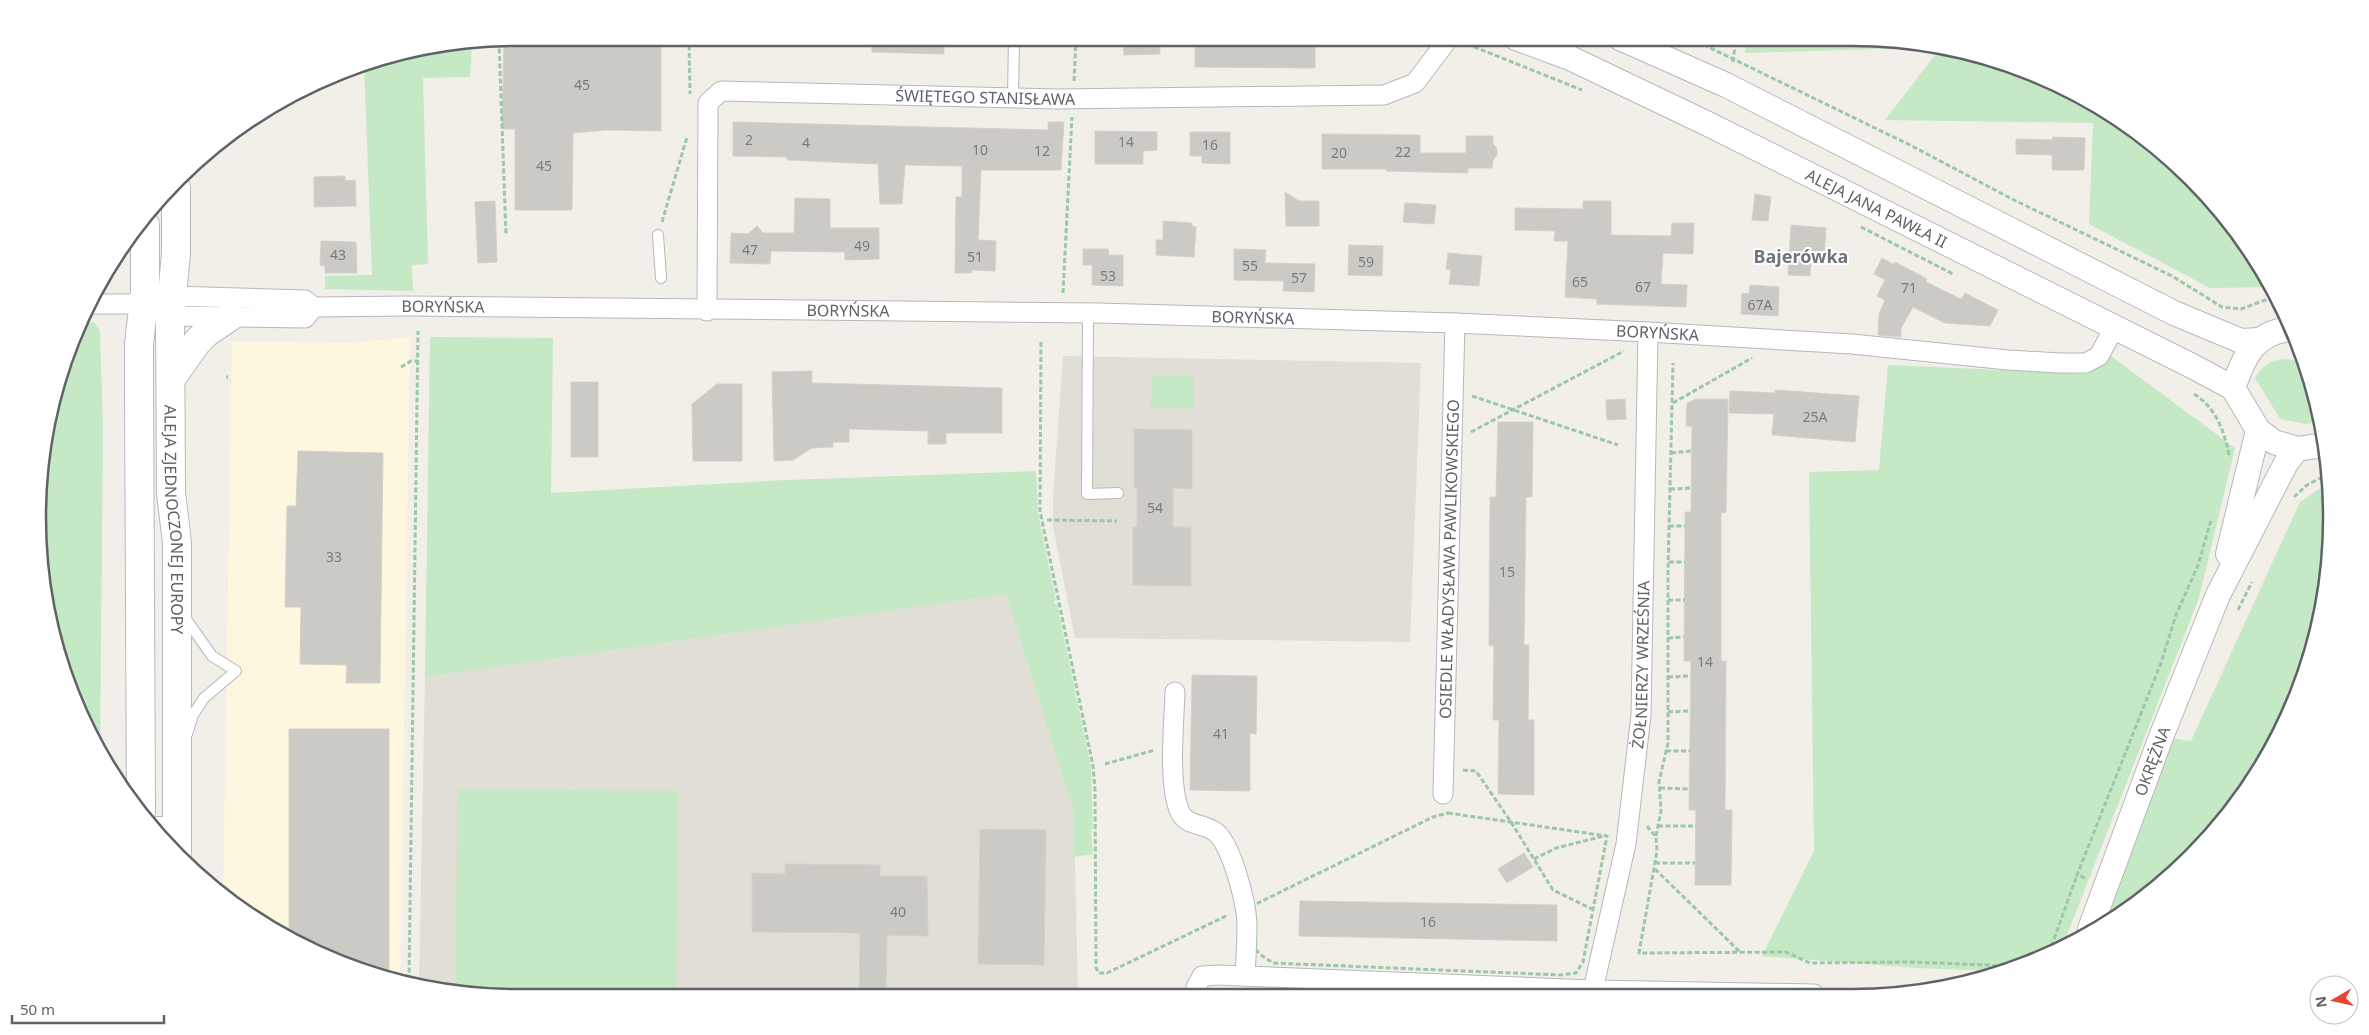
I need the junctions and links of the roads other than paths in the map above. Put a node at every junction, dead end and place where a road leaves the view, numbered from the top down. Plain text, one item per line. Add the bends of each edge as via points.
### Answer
1 (1014, 46) edge
2 (1442, 46) edge
3 (1538, 46) edge
4 (1638, 46) edge
5 (1013, 98) junction
6 (176, 193) edge
7 (145, 230) edge
8 (658, 234) road end
9 (661, 278) dead end
10 (98, 304) edge
11 (144, 304) junction
12 (171, 306) junction
13 (314, 308) junction
14 (707, 311) junction
15 (1088, 313) junction
16 (231, 316) junction
17 (1455, 323) junction
18 (2115, 326) junction
19 (2284, 329) edge
20 (1648, 332) junction
21 (2259, 340) junction
22 (171, 379) junction
23 (2233, 388) junction
24 (2258, 430) junction
25 (2317, 446) edge
26 (2297, 449) junction
27 (1118, 493) dead end
28 (2218, 595) junction
29 (176, 602) junction
30 (1175, 692) dead end
31 (176, 774) junction
32 (141, 800) edge
33 (1450, 800) road end
34 (158, 822) edge
35 (176, 822) junction
36 (177, 843) edge
37 (2093, 922) edge
38 (1245, 976) junction
39 (1196, 989) edge
40 (1527, 989) edge
41 (1593, 989) edge

1 - 5 lane
2 - 5 street, ŚWIĘTEGO STANISŁAWA via 1415,83 1384,95
3 - 18 street, ALEJA JANA PAWŁA II via 1621,82
4 - 21 street via 1726,84 2174,313 2241,341
5 - 14 street, ŚWIĘTEGO STANISŁAWA via 721,91 708,103
6 - 12 main road, ALEJA ZJEDNOCZONEJ EUROPY via 176,254
7 - 11 main road, ALEJA ZJEDNOCZONEJ EUROPY
8 - 9 lane
10 - 11 street
11 - 12 street
11 - 32 main road, ALEJA ZJEDNOCZONEJ EUROPY via 139,344
12 - 13 street via 305,300
12 - 16 street
12 - 22 main road, ALEJA ZJEDNOCZONEJ EUROPY
13 - 14 street, BORYŃSKA
13 - 16 street via 305,318
14 - 15 street, BORYŃSKA
15 - 17 street, BORYŃSKA
15 - 27 lane via 1087,494
16 - 22 main road via 197,342
17 - 20 street, BORYŃSKA
17 - 33 street, OSIEDLE WŁADYSŁAWA PAWLIKOWSKIEGO
18 - 20 street, BORYŃSKA via 2099,356 2086,363 2008,360 1852,344
18 - 23 street, ALEJA JANA PAWŁA II
19 - 21 street via 2275,330
20 - 41 street, ŻOŁNIERZY WRZEŚNIA via 1642,715 1626,844
21 - 23 street via 2242,361
22 - 29 main road, ALEJA ZJEDNOCZONEJ EUROPY via 171,493 176,543
23 - 24 street
24 - 26 street via 2274,442
24 - 28 street, OKRĘŻNA
25 - 26 street
26 - 28 street, OKRĘŻNA via 2270,492
28 - 37 street, OKRĘŻNA via 2161,737
29 - 31 main road, ALEJA ZJEDNOCZONEJ EUROPY
29 - 31 lane via 212,656 236,670 212,689 192,715
30 - 38 street via 1176,800 1180,812 1189,822 1214,831 1226,843 1247,921
31 - 35 main road, ALEJA ZJEDNOCZONEJ EUROPY
34 - 35 lane
35 - 36 main road, ALEJA ZJEDNOCZONEJ EUROPY
38 - 39 street via 1202,976
38 - 40 street

